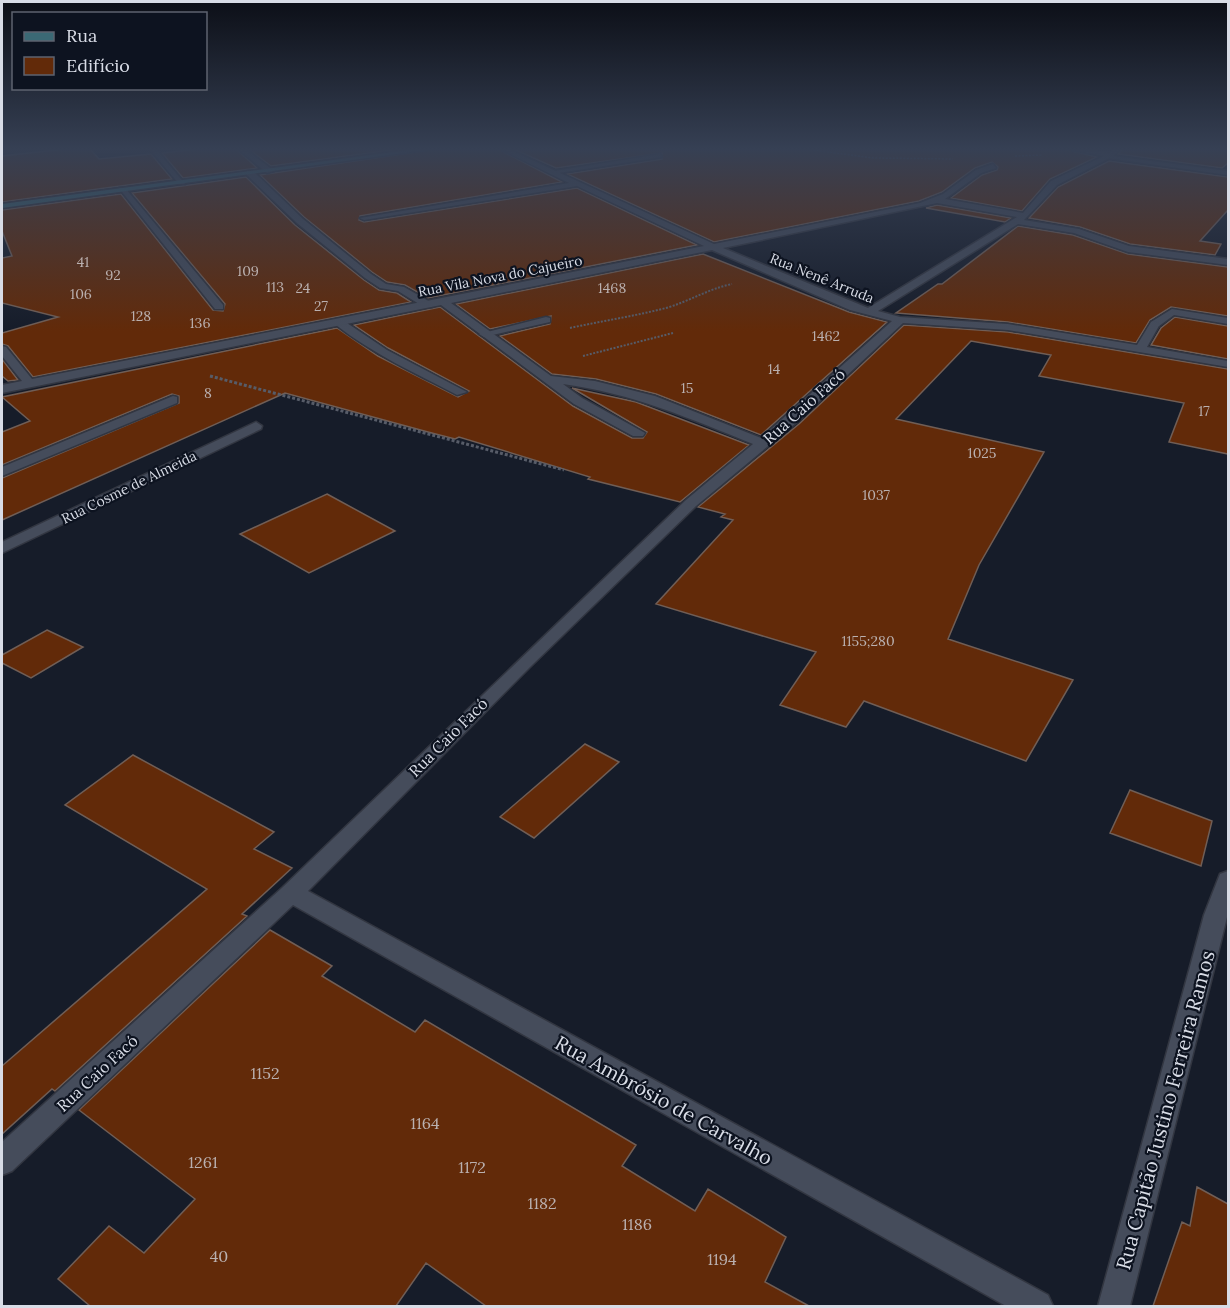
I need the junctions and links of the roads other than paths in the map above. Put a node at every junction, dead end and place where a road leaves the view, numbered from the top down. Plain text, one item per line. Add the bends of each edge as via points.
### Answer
1 (138, 209) edge
2 (288, 209) edge
3 (420, 209) edge
4 (630, 209) edge
5 (894, 209) edge
6 (979, 209) edge
7 (1029, 209) edge
8 (364, 218) dead end
9 (1021, 218) junction
10 (715, 248) junction
11 (1228, 262) edge
12 (444, 302) junction
13 (428, 305) junction
14 (219, 307) dead end
15 (869, 312) junction
16 (546, 320) dead end
17 (900, 320) junction
18 (1228, 321) edge
19 (340, 323) junction
20 (484, 334) junction
21 (1141, 348) junction
22 (2, 349) edge
23 (1228, 364) edge
24 (546, 378) junction
25 (29, 383) junction
26 (2, 389) edge
27 (461, 392) dead end
28 (173, 400) dead end
29 (256, 426) dead end
30 (638, 433) dead end
31 (762, 444) junction
32 (2, 472) edge
33 (2, 548) edge
34 (1228, 880) edge
35 (291, 893) junction
36 (2, 1161) edge
37 (1037, 1306) edge
38 (1114, 1306) edge

1 - 14 street
2 - 13 street via 368,276
3 - 8 street
4 - 10 street, Rua Nenê Arruda
5 - 10 street, Rua Vila Nova do Cajueiro
6 - 9 street
7 - 9 street
9 - 11 street via 1121,248
9 - 15 street
10 - 12 street, Rua Vila Nova do Cajueiro
10 - 15 street, Rua Nenê Arruda
12 - 13 street, Rua Vila Nova do Cajueiro
12 - 20 street
13 - 19 street, Rua Vila Nova do Cajueiro
15 - 17 street, Rua Nenê Arruda
16 - 20 street
17 - 21 street, Rua Nenê Arruda via 997,325
17 - 31 street, Rua Caio Facó
18 - 21 street via 1172,312 1155,324
19 - 25 street, Rua Vila Nova do Cajueiro
19 - 27 street via 382,353
20 - 24 street
21 - 23 street, Rua Nenê Arruda
22 - 25 street
24 - 30 street via 578,401
24 - 31 street via 651,399
25 - 26 street, Rua Vila Nova do Cajueiro
28 - 32 street
29 - 33 street, Rua Cosme de Almeida
31 - 35 street, Rua Caio Facó via 690,503
34 - 38 street, Rua Capitão Justino Ferreira Ramos
35 - 36 street, Rua Caio Facó
35 - 37 street, Rua Ambrósio de Carvalho

